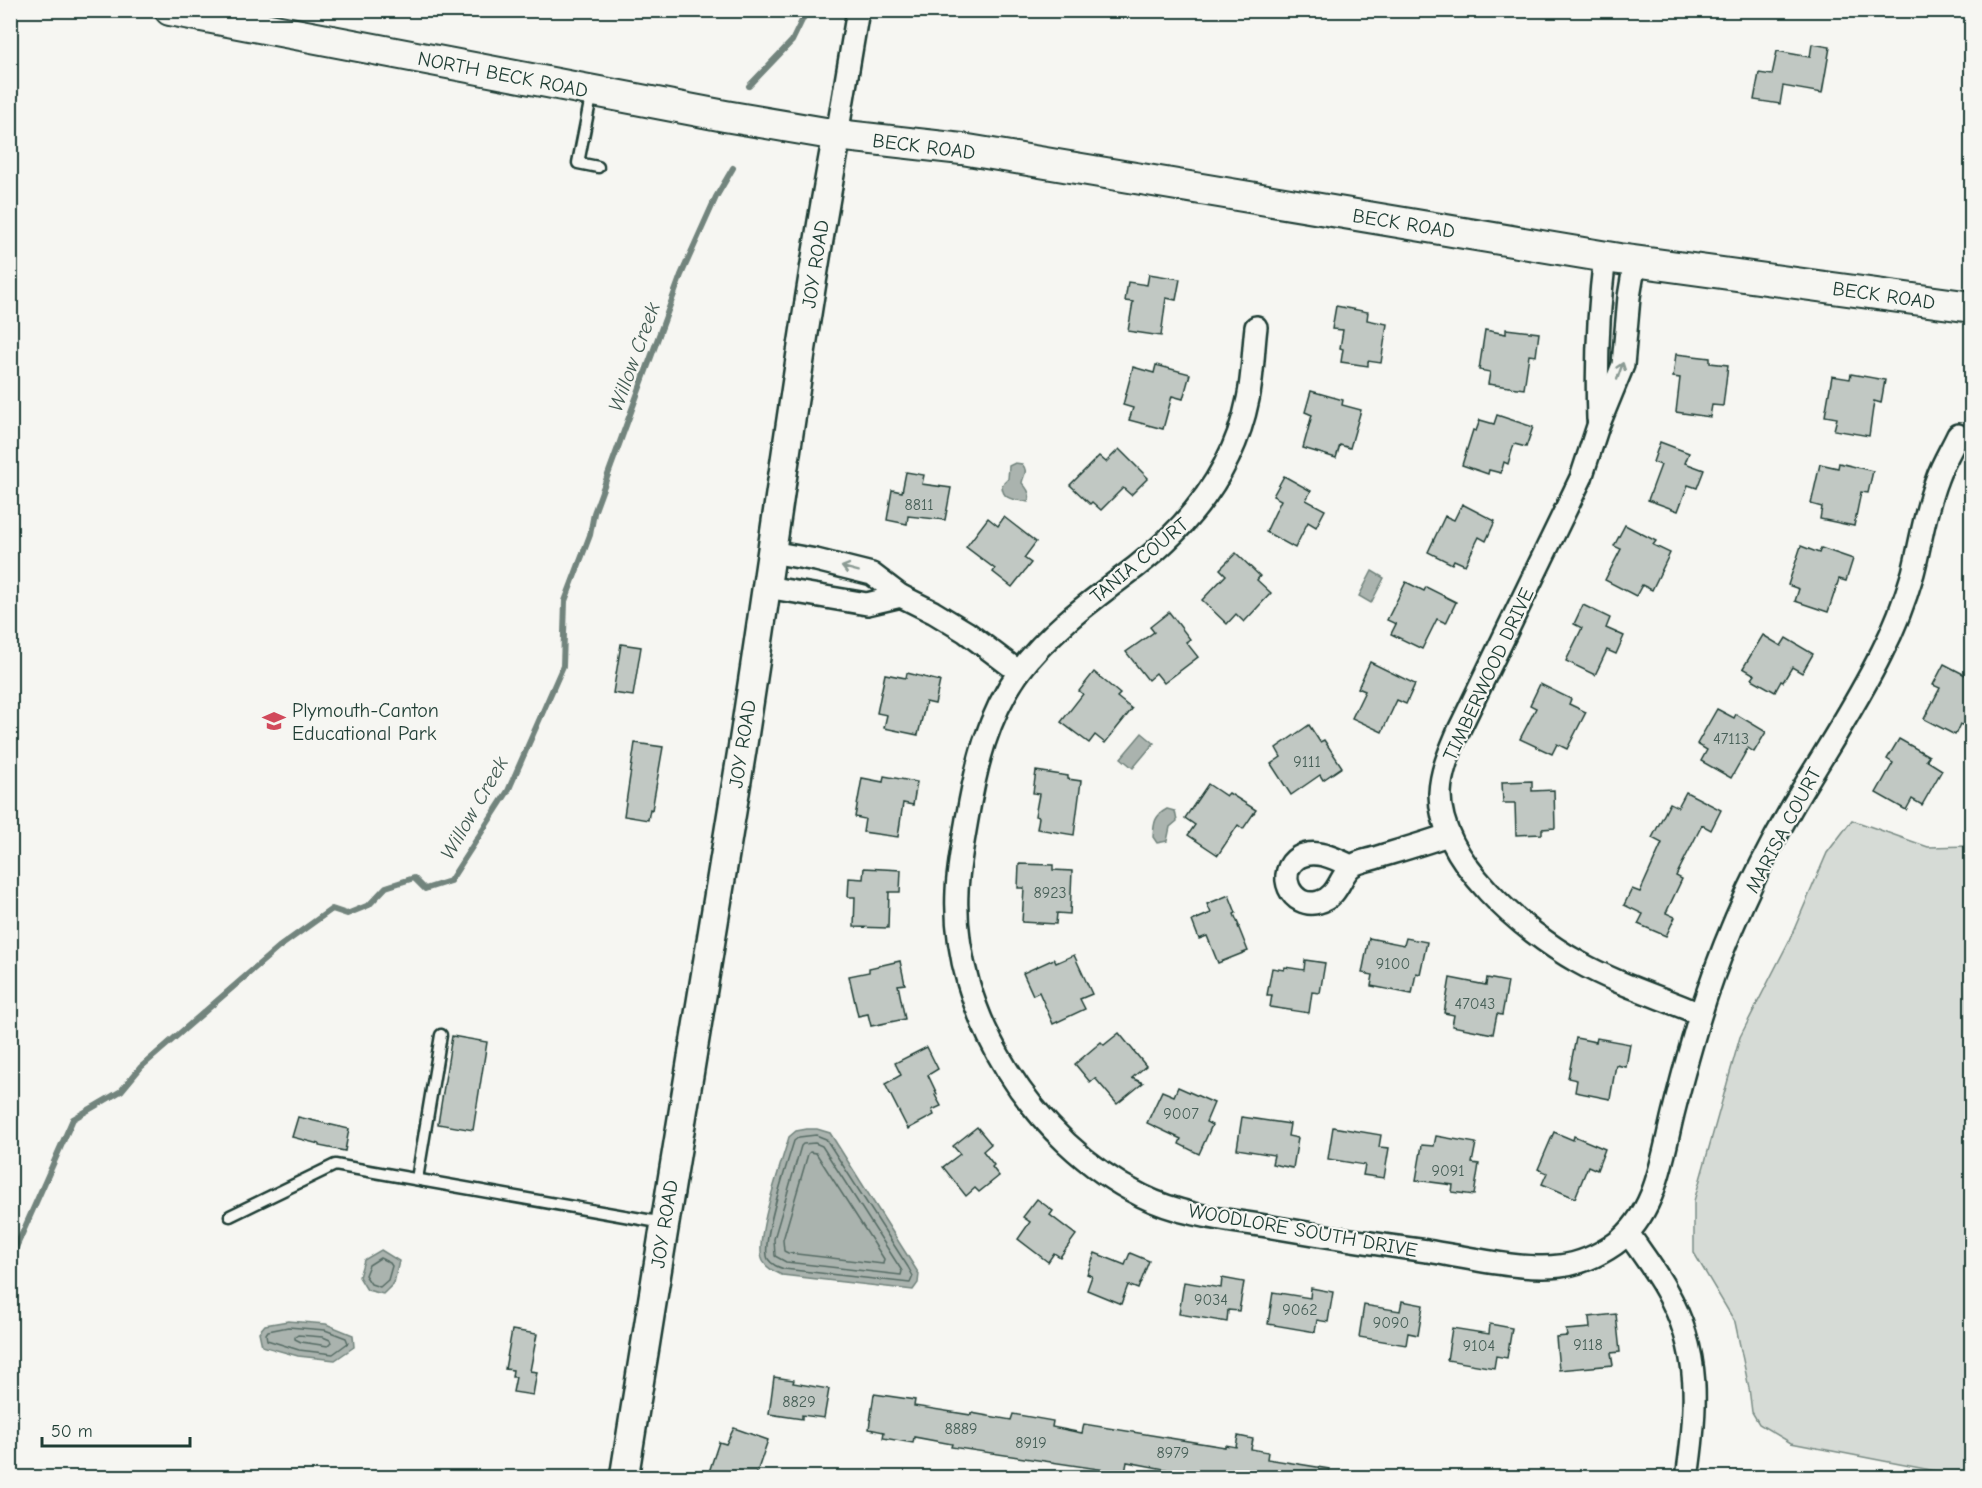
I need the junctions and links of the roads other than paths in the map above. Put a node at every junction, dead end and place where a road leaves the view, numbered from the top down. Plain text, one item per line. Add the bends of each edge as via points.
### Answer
1 (170, 10) edge
2 (858, 10) edge
3 (593, 91) junction
4 (837, 135) junction
5 (598, 167) dead end
6 (1605, 256) junction
7 (1635, 261) junction
8 (1971, 307) edge
9 (1256, 327) dead end
10 (1598, 426) junction
11 (1958, 435) dead end
12 (771, 552) junction
13 (766, 587) junction
14 (901, 596) junction
15 (1019, 672) junction
16 (1448, 835) junction
17 (1351, 866) dead end
18 (1700, 1014) junction
19 (441, 1035) dead end
20 (417, 1179) junction
21 (230, 1216) dead end
22 (664, 1223) junction
23 (1628, 1233) junction
24 (624, 1478) edge
25 (1686, 1478) edge

1 - 3 main road, NORTH BECK ROAD
2 - 4 street, JOY ROAD
3 - 4 main road, NORTH BECK ROAD
3 - 5 lane via 578,163
4 - 6 main road, BECK ROAD via 962,149
4 - 12 street, JOY ROAD
6 - 7 main road, BECK ROAD
6 - 10 street, TIMBERWOOD DRIVE via 1596,367
7 - 8 main road, BECK ROAD
10 -> 7 street, TIMBERWOOD DRIVE via 1623,365
9 - 15 street, TANIA COURT via 1248,398 1228,459 1212,488 1188,521 1061,626
10 - 16 street, TIMBERWOOD DRIVE via 1581,478 1447,761 1440,793
11 - 18 street, MARISA COURT via 1936,479 1896,622 1868,680 1762,863 1717,964
12 - 13 street, JOY ROAD
14 -> 12 street via 872,574
13 - 14 street via 867,604
13 - 22 street, JOY ROAD
14 - 15 street via 966,632
15 - 23 street, WOODLORE SOUTH DRIVE via 1000,703 978,760 963,838 957,921 968,987 992,1044 1024,1093 1068,1144 1105,1175 1148,1199 1195,1215 1317,1235 1547,1267 1595,1256
16 - 17 street
16 - 18 street, TIMBERWOOD DRIVE via 1458,854 1494,898 1545,941 1598,972
18 - 23 street, MARISA COURT via 1657,1181
19 - 20 lane
20 - 21 lane via 335,1165
20 - 22 lane
22 - 24 street, JOY ROAD
23 - 25 street via 1667,1291 1689,1343 1695,1389

